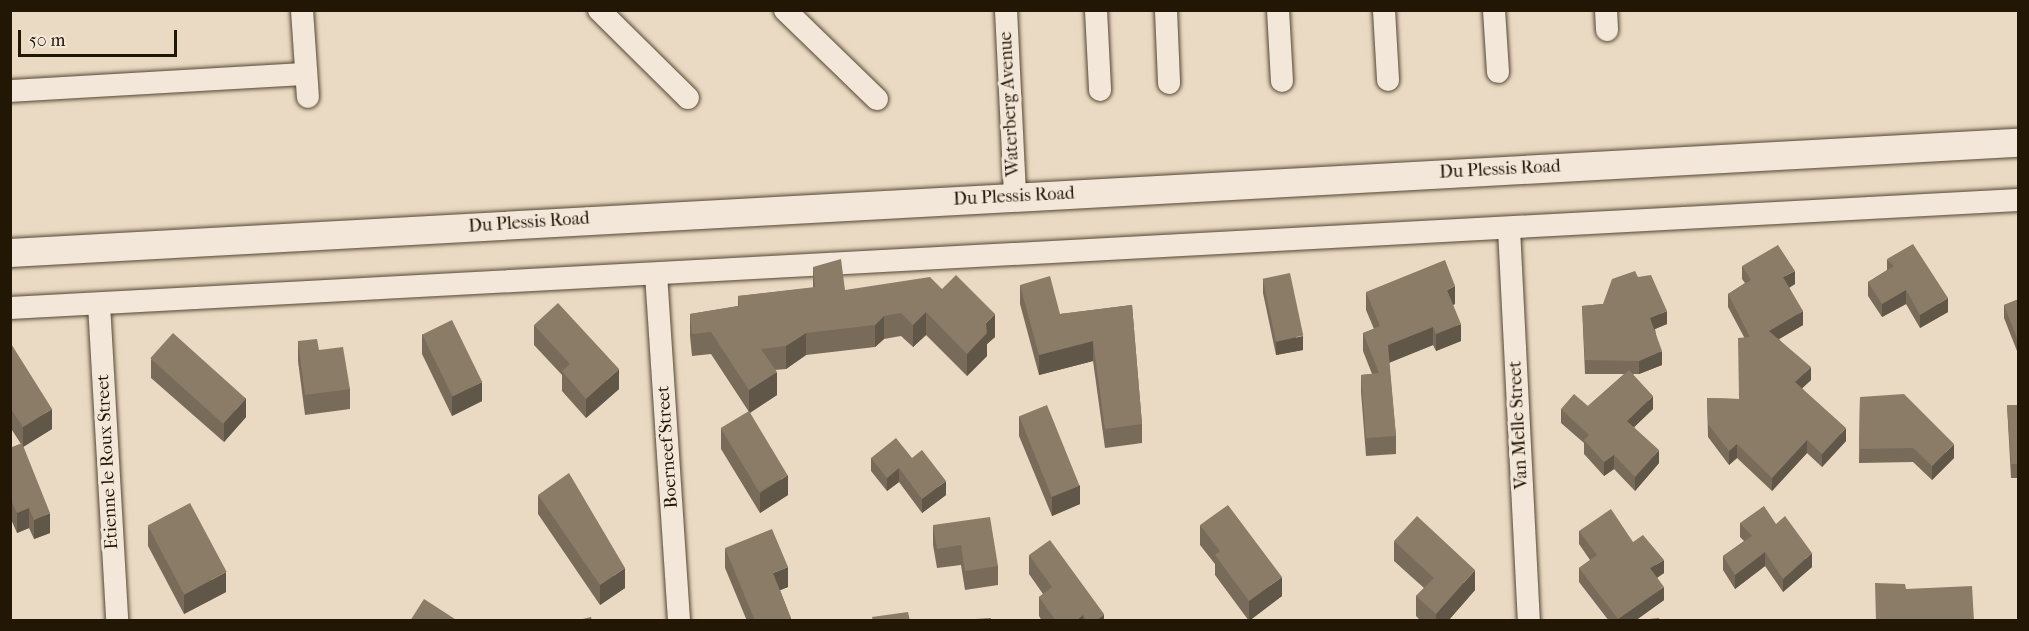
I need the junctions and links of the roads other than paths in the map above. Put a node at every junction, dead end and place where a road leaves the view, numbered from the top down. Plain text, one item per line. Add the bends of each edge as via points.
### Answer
1 (302, 10) edge
2 (599, 10) edge
3 (785, 10) edge
4 (1006, 10) edge
5 (1096, 10) edge
6 (1166, 10) edge
7 (1278, 10) edge
8 (1384, 10) edge
9 (1494, 10) edge
10 (1498, 72) dead end
11 (1388, 80) dead end
12 (1282, 81) dead end
13 (1169, 83) dead end
14 (1100, 90) dead end
15 (10, 91) edge
16 (688, 98) dead end
17 (877, 99) dead end
18 (2019, 143) edge
19 (1015, 197) junction
20 (2019, 200) edge
21 (1509, 229) junction
22 (10, 253) edge
23 (656, 274) junction
24 (99, 304) junction
25 (10, 308) edge
26 (117, 621) edge
27 (679, 621) edge
28 (1529, 621) edge

1 - 15 street via 307,85
2 - 16 street
3 - 17 street
4 - 19 street, Waterberg Avenue
5 - 14 street
6 - 13 street
7 - 12 street
8 - 11 street
9 - 10 street
18 - 19 street, Du Plessis Road
19 - 22 street, Du Plessis Road
20 - 21 street
21 - 23 street
21 - 28 street, Van Melle Street
23 - 24 street
23 - 27 street, Boerneef Street
24 - 25 street
24 - 26 street, Etienne le Roux Street

